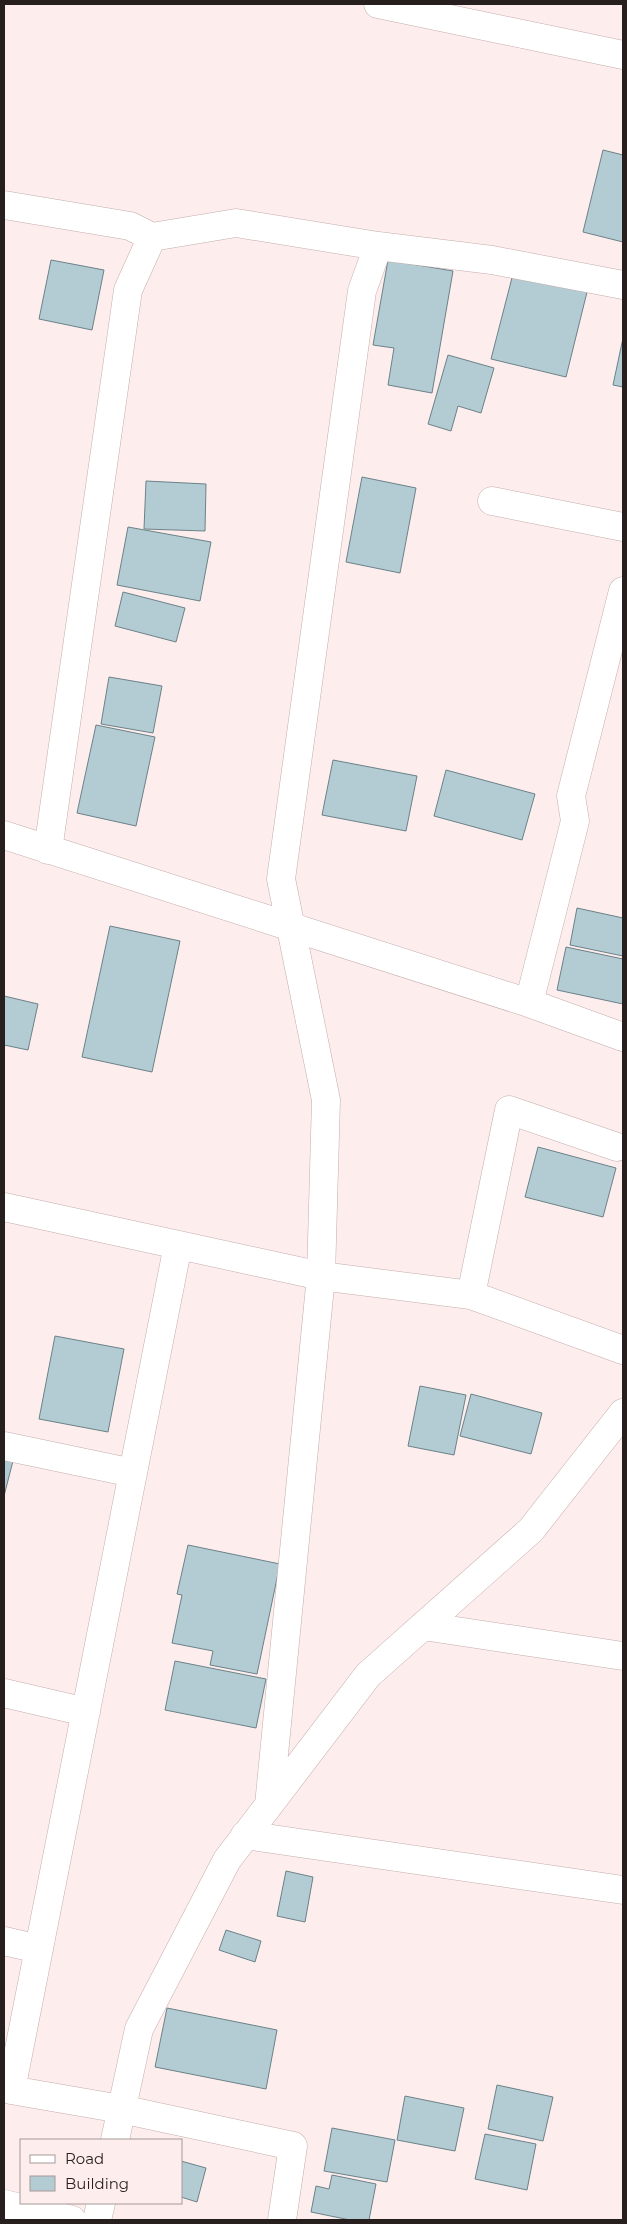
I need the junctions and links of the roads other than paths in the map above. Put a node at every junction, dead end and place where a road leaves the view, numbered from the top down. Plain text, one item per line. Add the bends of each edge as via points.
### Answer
1 (378, 4) edge
2 (623, 55) edge
3 (4, 205) edge
4 (152, 237) junction
5 (378, 246) junction
6 (623, 285) edge
7 (492, 501) dead end
8 (623, 527) edge
9 (623, 591) edge
10 (4, 835) edge
11 (48, 850) junction
12 (290, 928) junction
13 (529, 1003) junction
14 (623, 1037) edge
15 (617, 1147) dead end
16 (4, 1207) edge
17 (178, 1245) junction
18 (321, 1276) junction
19 (471, 1295) junction
20 (623, 1350) edge
21 (623, 1413) edge
22 (4, 1446) edge
23 (133, 1473) junction
24 (423, 1626) junction
25 (623, 1656) edge
26 (4, 1693) edge
27 (86, 1712) junction
28 (269, 1805) junction
29 (246, 1836) junction
30 (623, 1890) edge
31 (4, 1941) edge
32 (39, 1949) junction
33 (122, 2109) junction
34 (115, 2139) edge
35 (4, 2204) edge
36 (101, 2204) edge
37 (72, 2220) edge
38 (97, 2220) edge
39 (282, 2220) edge

1 - 2 street
3 - 4 street via 130,226
4 - 5 street via 236,223
4 - 11 street via 128,290
5 - 6 street via 492,260
5 - 12 street via 362,291 281,878
7 - 8 street
9 - 13 street via 571,796 575,821
10 - 11 street
11 - 12 street
12 - 13 street
12 - 18 street via 326,1100
13 - 14 street
15 - 19 street via 509,1110
16 - 17 street
17 - 18 street
17 - 23 street
18 - 19 street
18 - 28 street
19 - 20 street
21 - 24 street via 531,1530
22 - 23 street
23 - 27 street
24 - 25 street
24 - 28 street via 368,1675
26 - 27 street
27 - 32 street
28 - 29 street
29 - 30 street
29 - 33 street via 227,1860 139,2029
31 - 32 street
32 - 33 street via 11,2090
33 - 34 street
33 - 39 street via 292,2146
35 - 37 street
36 - 38 street

